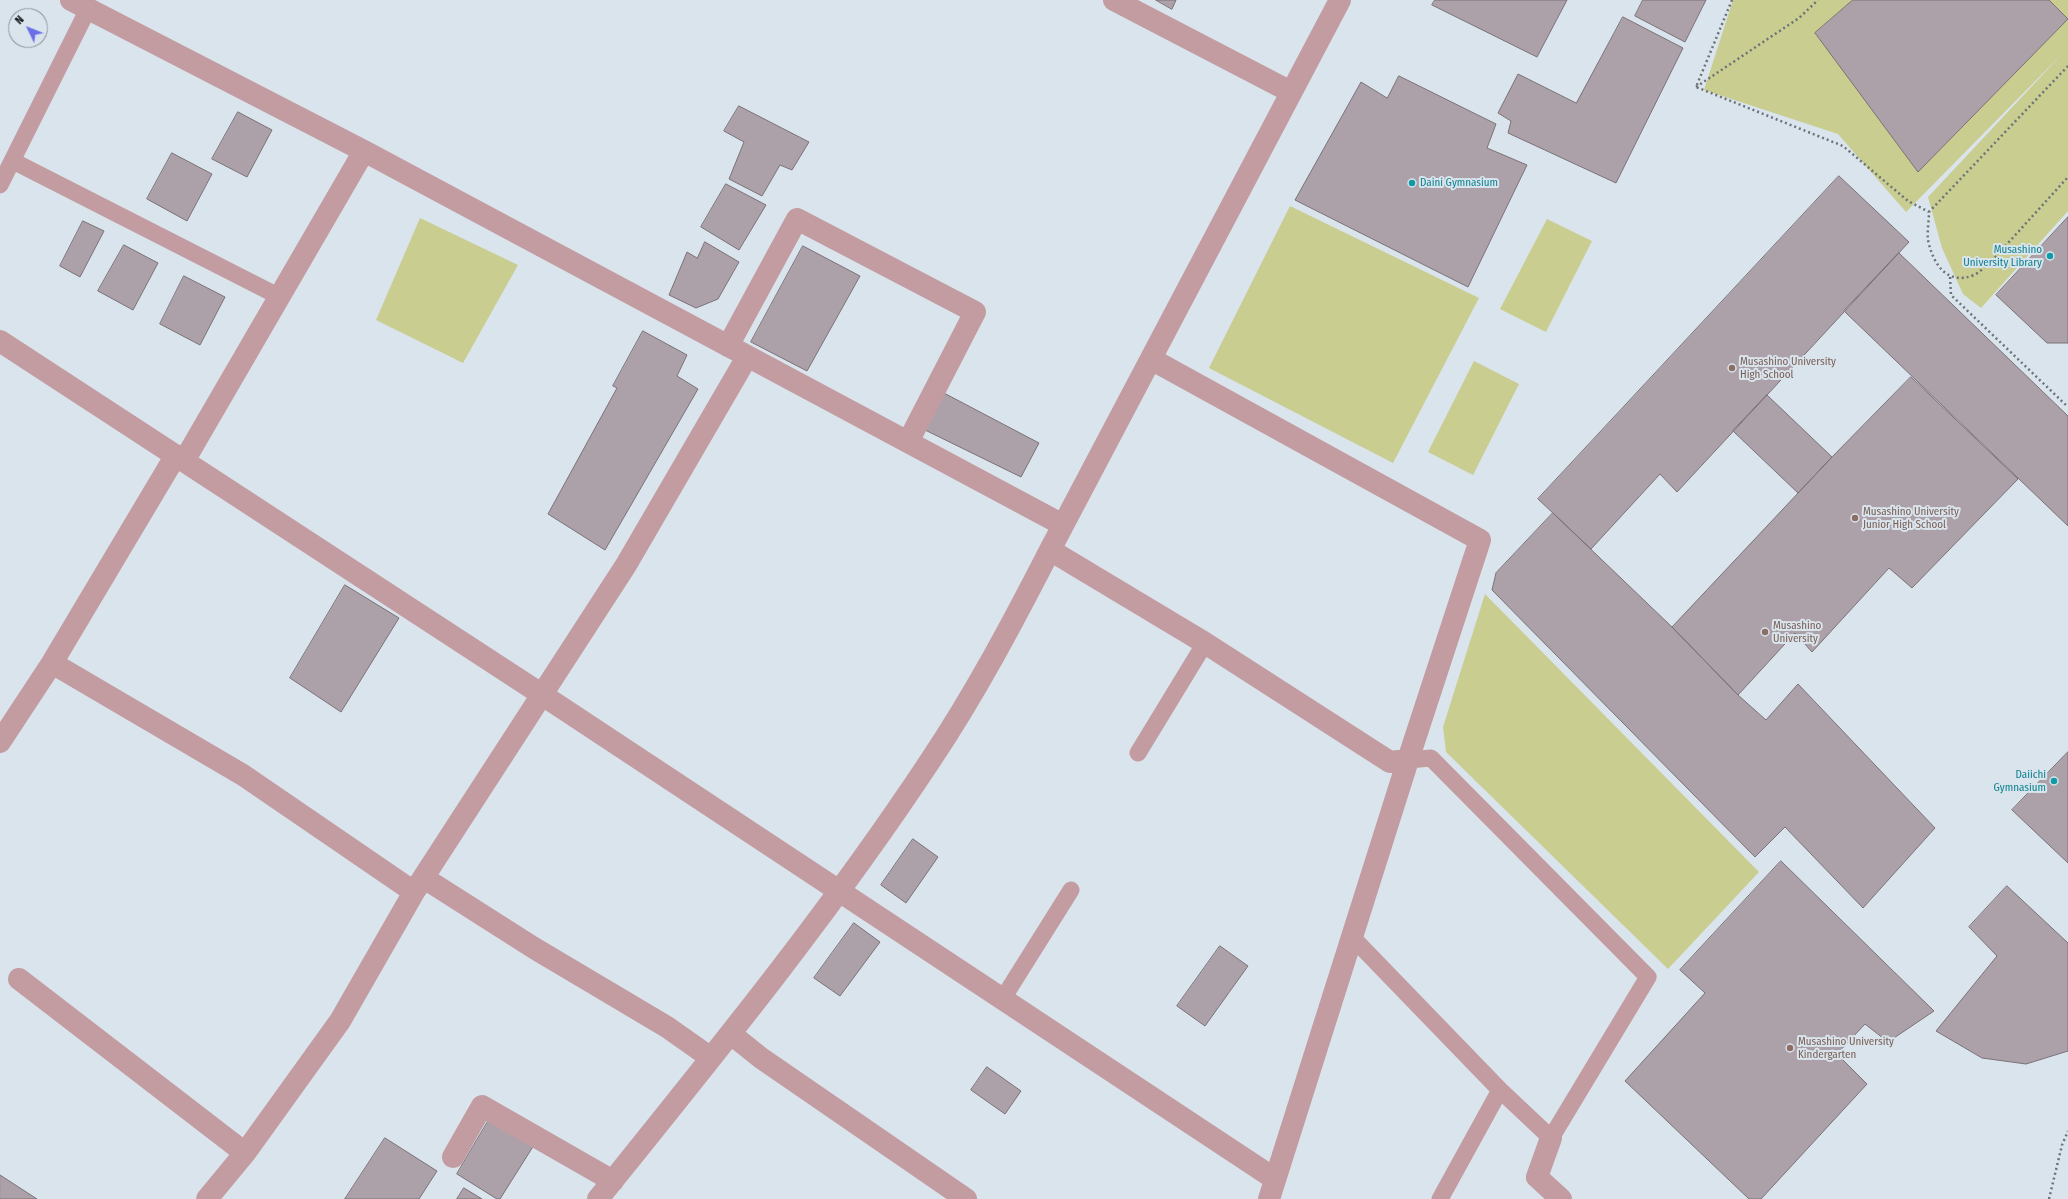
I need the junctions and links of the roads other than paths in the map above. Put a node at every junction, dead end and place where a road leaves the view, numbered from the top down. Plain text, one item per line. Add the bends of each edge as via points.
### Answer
1 (1114, 0) edge
2 (1340, 0) edge
3 (80, 4) edge
4 (1291, 92) junction
5 (364, 151) junction
6 (13, 161) junction
7 (0, 185) edge
8 (280, 298) junction
9 (0, 342) edge
10 (728, 346) junction
11 (747, 357) junction
12 (1151, 359) junction
13 (908, 442) junction
14 (180, 458) junction
15 (1063, 525) junction
16 (1050, 550) junction
17 (1205, 643) junction
18 (52, 663) junction
19 (541, 694) junction
20 (0, 742) edge
21 (1138, 753) dead end
22 (1408, 760) junction
23 (419, 885) junction
24 (1071, 890) dead end
25 (840, 892) junction
26 (1352, 937) junction
27 (19, 979) dead end
28 (1002, 1000) junction
29 (731, 1034) junction
30 (711, 1058) junction
31 (1500, 1090) junction
32 (1551, 1138) junction
33 (245, 1153) junction
34 (454, 1157) dead end
35 (613, 1181) junction
36 (1272, 1189) edge
37 (207, 1199) edge
38 (598, 1199) edge
39 (966, 1199) edge
40 (1440, 1199) edge
41 (1561, 1199) edge

1 - 4 street
2 - 4 street
3 - 5 street
3 - 6 lane
4 - 12 street
5 - 8 street
5 - 10 street
6 - 7 lane
6 - 8 lane
8 - 14 street
9 - 14 street
10 - 11 street
10 - 13 street via 797,219 975,312
11 - 13 street
11 - 19 street via 626,564
12 - 15 street
12 - 22 street via 1480,540
13 - 15 street
14 - 18 street
14 - 19 street
15 - 16 street
16 - 17 street
16 - 25 street via 1003,642 931,761
17 - 21 lane
17 - 22 street via 1390,762
18 - 20 street
18 - 23 street via 243,775
19 - 23 street
19 - 25 street
22 - 26 street
22 - 32 lane via 1431,758 1648,978
23 - 30 street via 534,948 667,1027
23 - 33 street via 340,1021
24 - 28 lane
25 - 28 street
25 - 29 street
26 - 31 lane
26 - 36 street
27 - 33 street
28 - 36 street
29 - 30 street
29 - 39 street via 761,1058
30 - 35 street
31 - 32 lane
31 - 40 lane
32 - 41 street via 1537,1176
33 - 37 street
34 - 35 street via 482,1106
35 - 38 street

